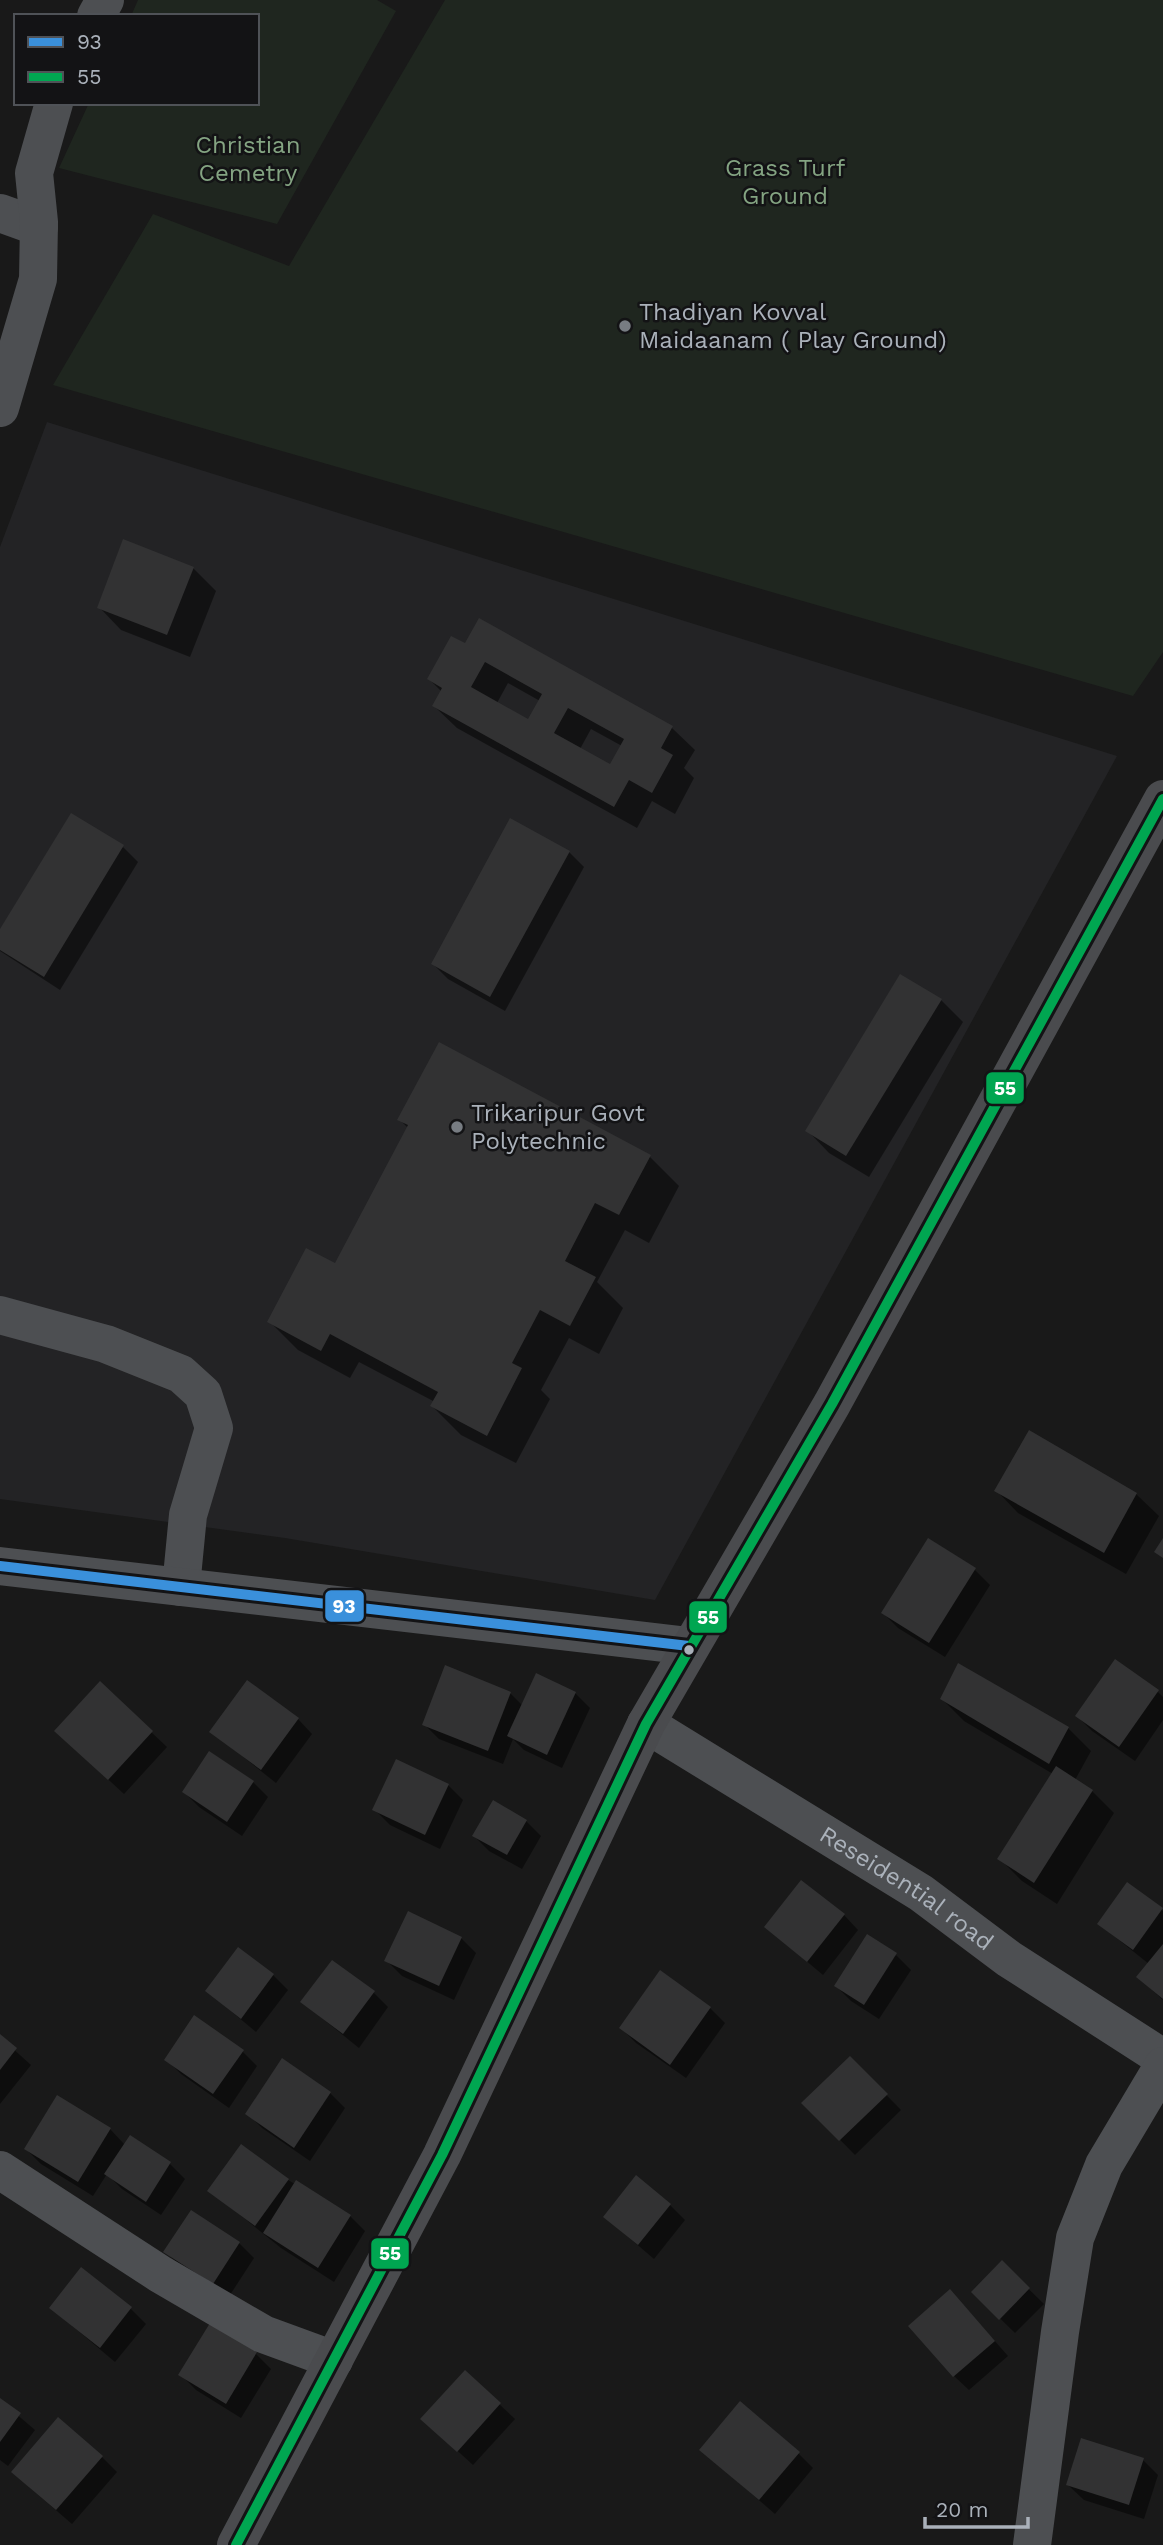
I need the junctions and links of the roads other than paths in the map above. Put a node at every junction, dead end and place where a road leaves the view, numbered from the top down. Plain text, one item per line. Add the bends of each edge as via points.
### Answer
1 (53, 105) edge
2 (0, 213) edge
3 (39, 228) junction
4 (0, 408) edge
5 (1163, 799) edge
6 (0, 1315) edge
7 (0, 1566) edge
8 (181, 1587) junction
9 (689, 1646) junction
10 (646, 1724) junction
11 (1163, 2058) edge
12 (1163, 2066) edge
13 (0, 2170) edge
14 (334, 2360) junction
15 (236, 2545) edge
16 (1032, 2545) edge

1 - 3 street via 34,173
2 - 3 street
3 - 4 street via 38,279
5 - 9 main road via 832,1404
6 - 8 street via 106,1344 181,1374 203,1394 214,1428 188,1515
7 - 8 street
8 - 9 street
9 - 10 main road
10 - 11 street, Reseidential road via 921,1893 1009,1959
10 - 14 main road via 442,2155
12 - 16 street via 1104,2165 1075,2238
13 - 14 street via 159,2274 263,2334
14 - 15 main road

